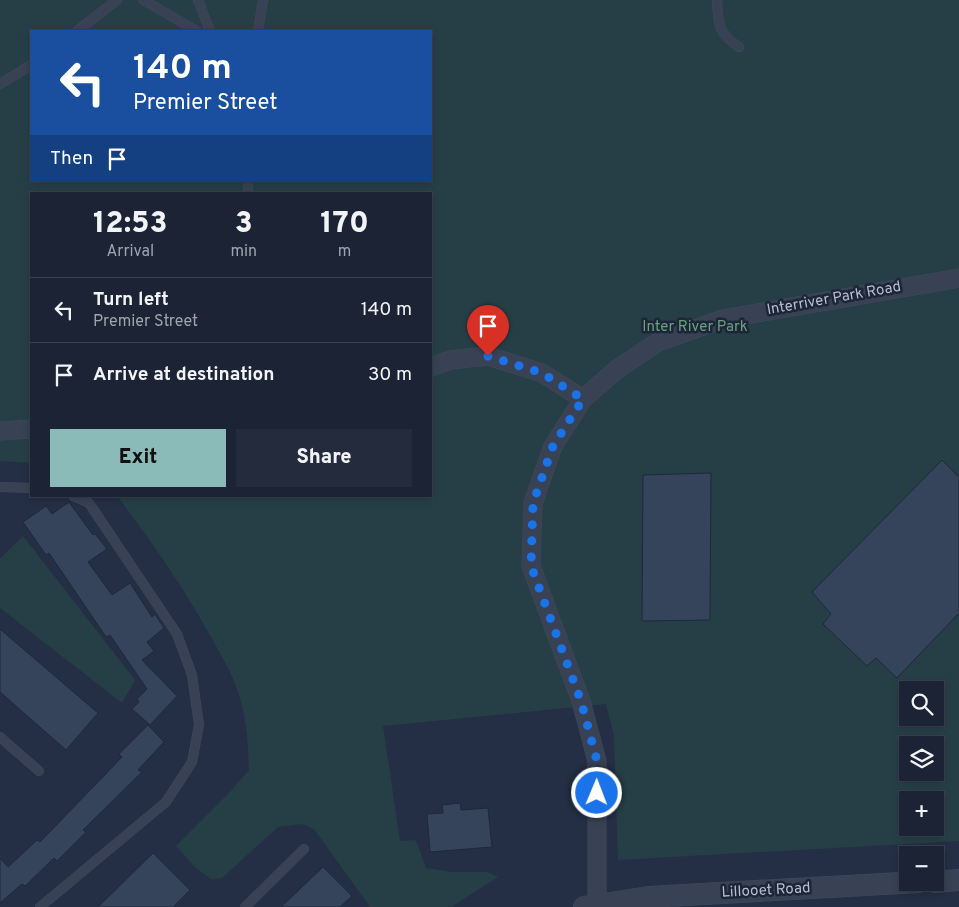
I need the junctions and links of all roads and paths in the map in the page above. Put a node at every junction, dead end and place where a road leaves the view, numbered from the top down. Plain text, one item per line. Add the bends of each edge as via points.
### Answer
1 (117, 0) edge
2 (143, 0) edge
3 (198, 0) edge
4 (262, 0) edge
5 (717, 0) edge
6 (78, 30) edge
7 (195, 30) edge
8 (210, 30) edge
9 (258, 30) edge
10 (738, 47) dead end
11 (30, 66) edge
12 (0, 84) edge
13 (959, 278) edge
14 (432, 367) edge
15 (583, 399) junction
16 (30, 429) edge
17 (0, 431) edge
18 (0, 487) edge
19 (30, 488) edge
20 (76, 497) edge
21 (0, 737) edge
22 (39, 770) dead end
23 (304, 849) dead end
24 (959, 880) edge
25 (944, 881) edge
26 (899, 883) edge
27 (591, 906) edge
28 (40, 907) edge
29 (245, 907) edge

1 - 6 lane
2 - 7 lane
3 - 8 lane
4 - 9 lane
5 - 10 lane via 718,22 726,39
11 - 12 lane
13 - 15 street, Interriver Park Road via 723,319 658,342 616,370
14 - 15 street via 450,360 488,356 542,373
15 - 27 street, Interriver Park Road via 553,446 533,503 531,566 581,701 597,761
16 - 17 street
18 - 19 lane
20 - 28 lane via 89,503 177,634 192,675 199,725 192,762 166,802
21 - 22 lane
23 - 29 lane
24 - 25 street
26 - 27 street, Lillooet Road via 649,897

